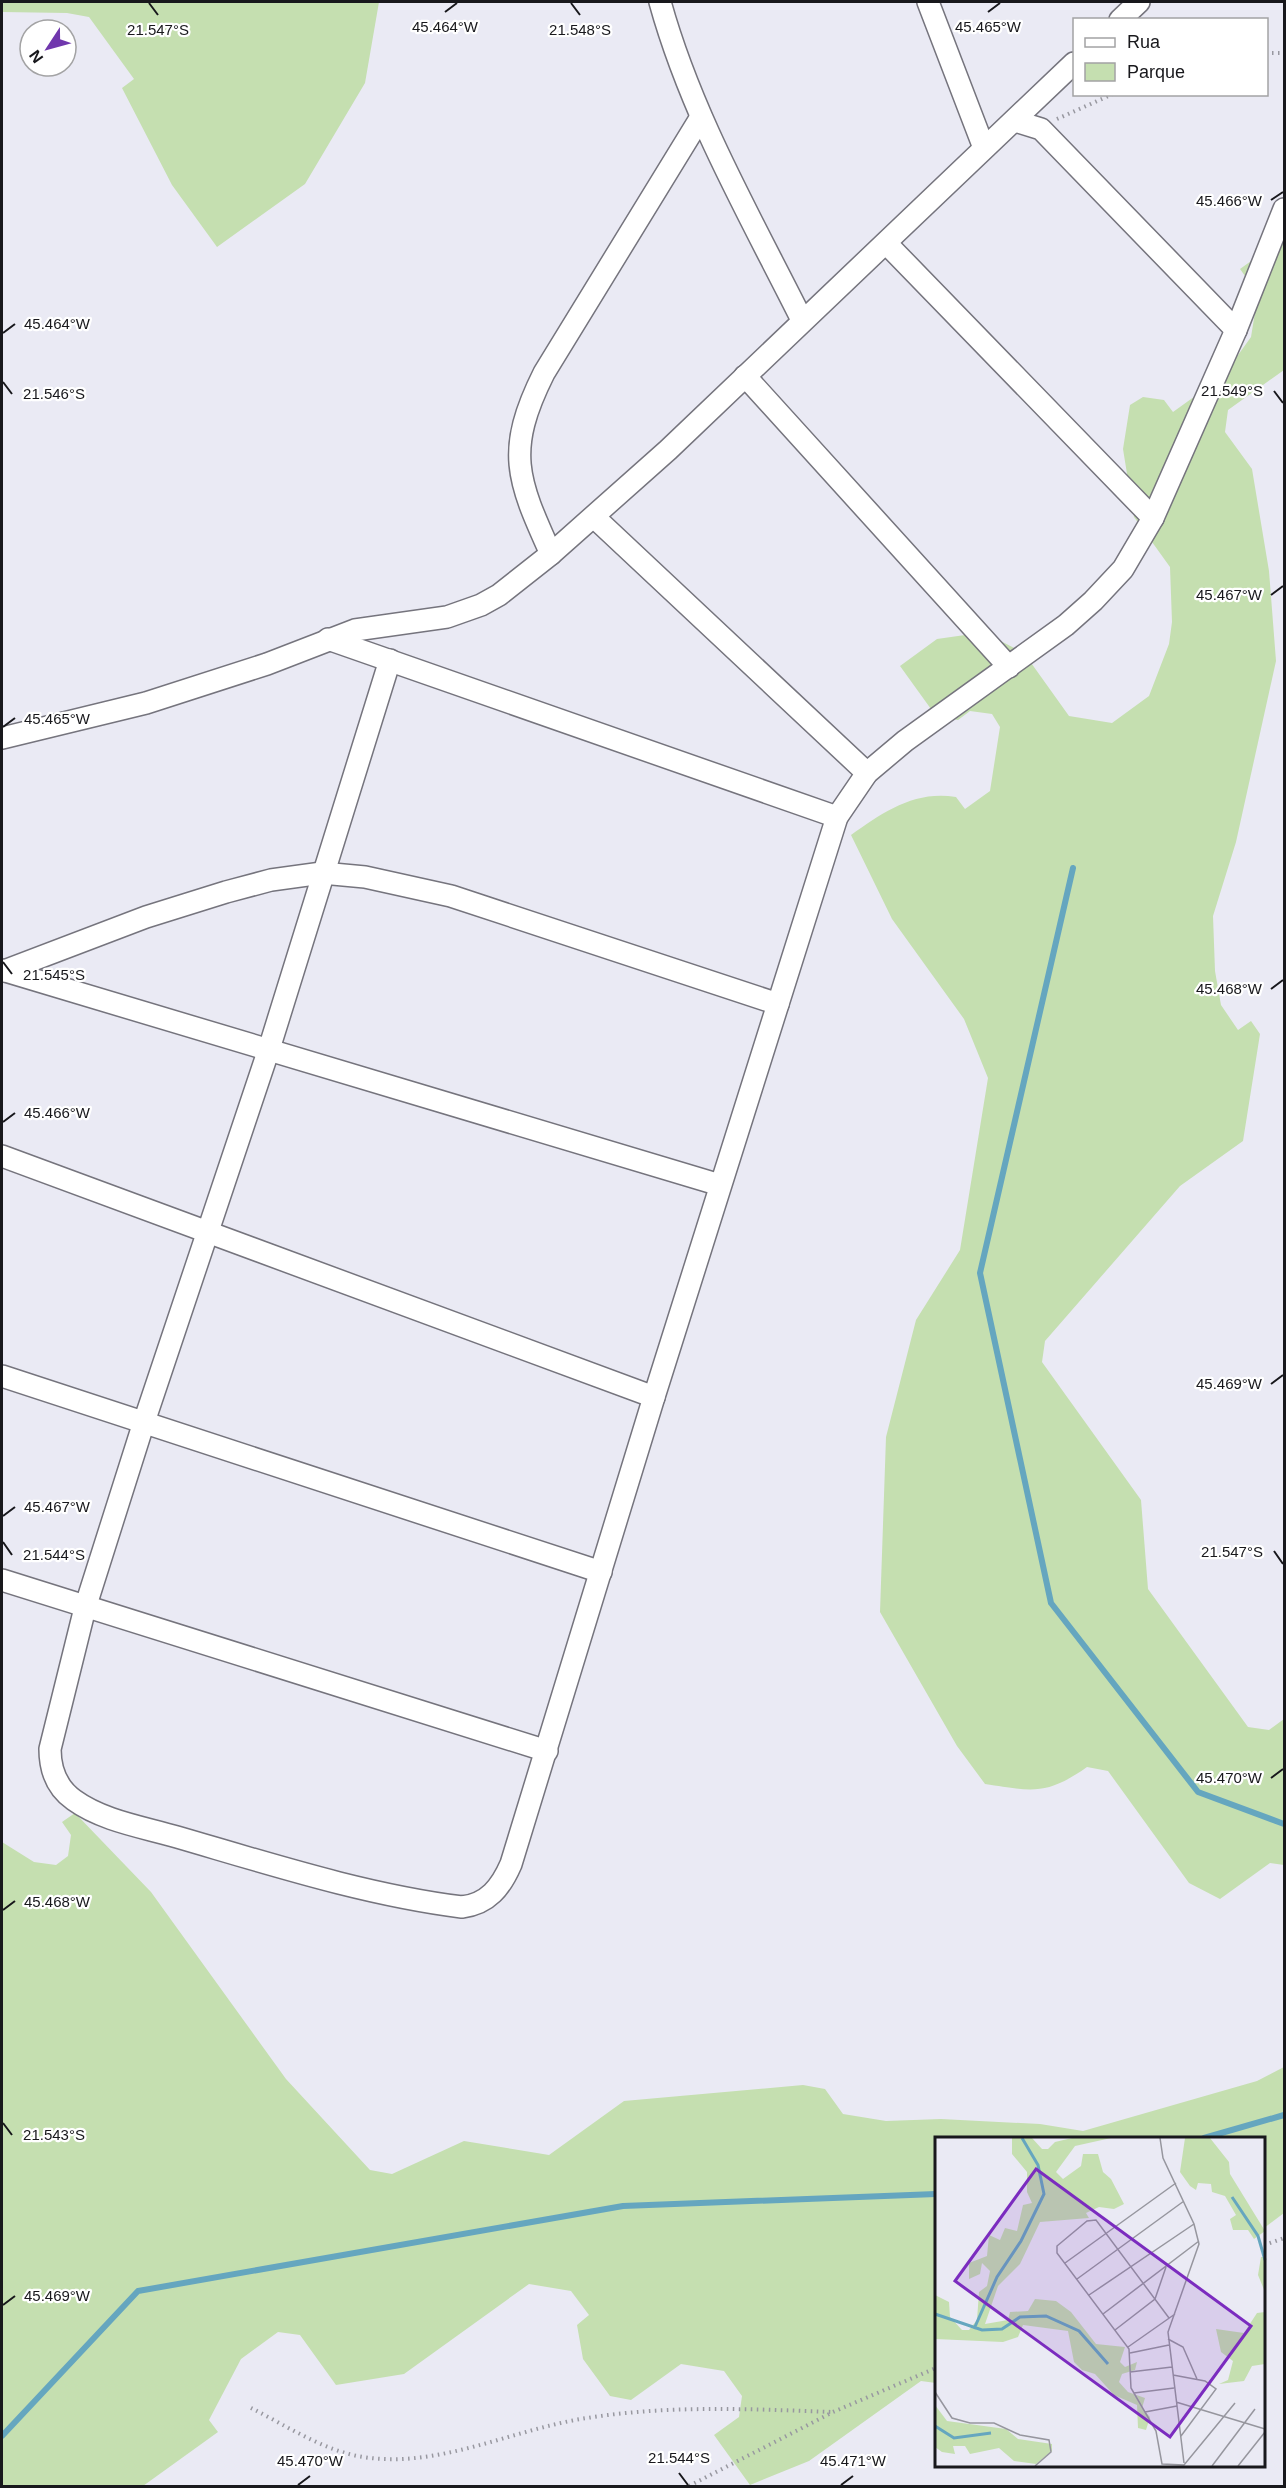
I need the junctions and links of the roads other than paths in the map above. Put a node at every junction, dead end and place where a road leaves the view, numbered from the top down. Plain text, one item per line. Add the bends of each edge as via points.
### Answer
1 (660, 2) edge
2 (927, 2) edge
3 (1139, 2) edge
4 (1122, 18) edge
5 (1073, 64) edge
6 (700, 117) junction
7 (1015, 121) junction
8 (984, 148) junction
9 (1284, 209) edge
10 (886, 243) junction
11 (802, 320) junction
12 (1236, 330) junction
13 (745, 375) junction
14 (594, 517) junction
15 (1153, 518) junction
16 (551, 554) junction
17 (328, 639) junction
18 (390, 660) junction
19 (1009, 667) junction
20 (2, 738) edge
21 (867, 773) junction
22 (837, 817) junction
23 (322, 873) junction
24 (3, 971) edge
25 (778, 1004) junction
26 (269, 1049) junction
27 (2, 1156) edge
28 (720, 1185) junction
29 (209, 1233) junction
30 (2, 1376) edge
31 (654, 1397) junction
32 (144, 1422) junction
33 (601, 1572) junction
34 (2, 1580) edge
35 (85, 1608) junction
36 (547, 1751) junction

1 - 6 street
2 - 8 street
3 - 4 street
5 - 7 street
6 - 11 street
6 - 16 street via 529,402 518,444 520,471 527,501
7 - 8 street
7 - 12 street via 1041,129
8 - 10 street
9 - 12 street
10 - 11 street
10 - 15 street
11 - 13 street
12 - 15 street
13 - 14 street
13 - 19 street
14 - 16 street
14 - 21 street
15 - 19 street via 1133,555 1100,594
16 - 17 street via 499,595 465,612 376,626
17 - 18 street
17 - 20 street via 267,664 146,703
18 - 22 street
18 - 23 street
19 - 21 street
21 - 22 street
22 - 25 street
23 - 24 street via 226,891
23 - 25 street via 365,877 451,896
23 - 26 street
24 - 26 street
25 - 28 street
26 - 28 street
26 - 29 street
27 - 29 street
28 - 31 street
29 - 31 street
29 - 32 street
30 - 32 street
31 - 33 street
32 - 33 street
32 - 35 street
33 - 36 street
34 - 35 street
35 - 36 street
35 - 36 street via 50,1760 57,1782 66,1794 103,1815 376,1891 445,1905 472,1906 490,1896 505,1878

